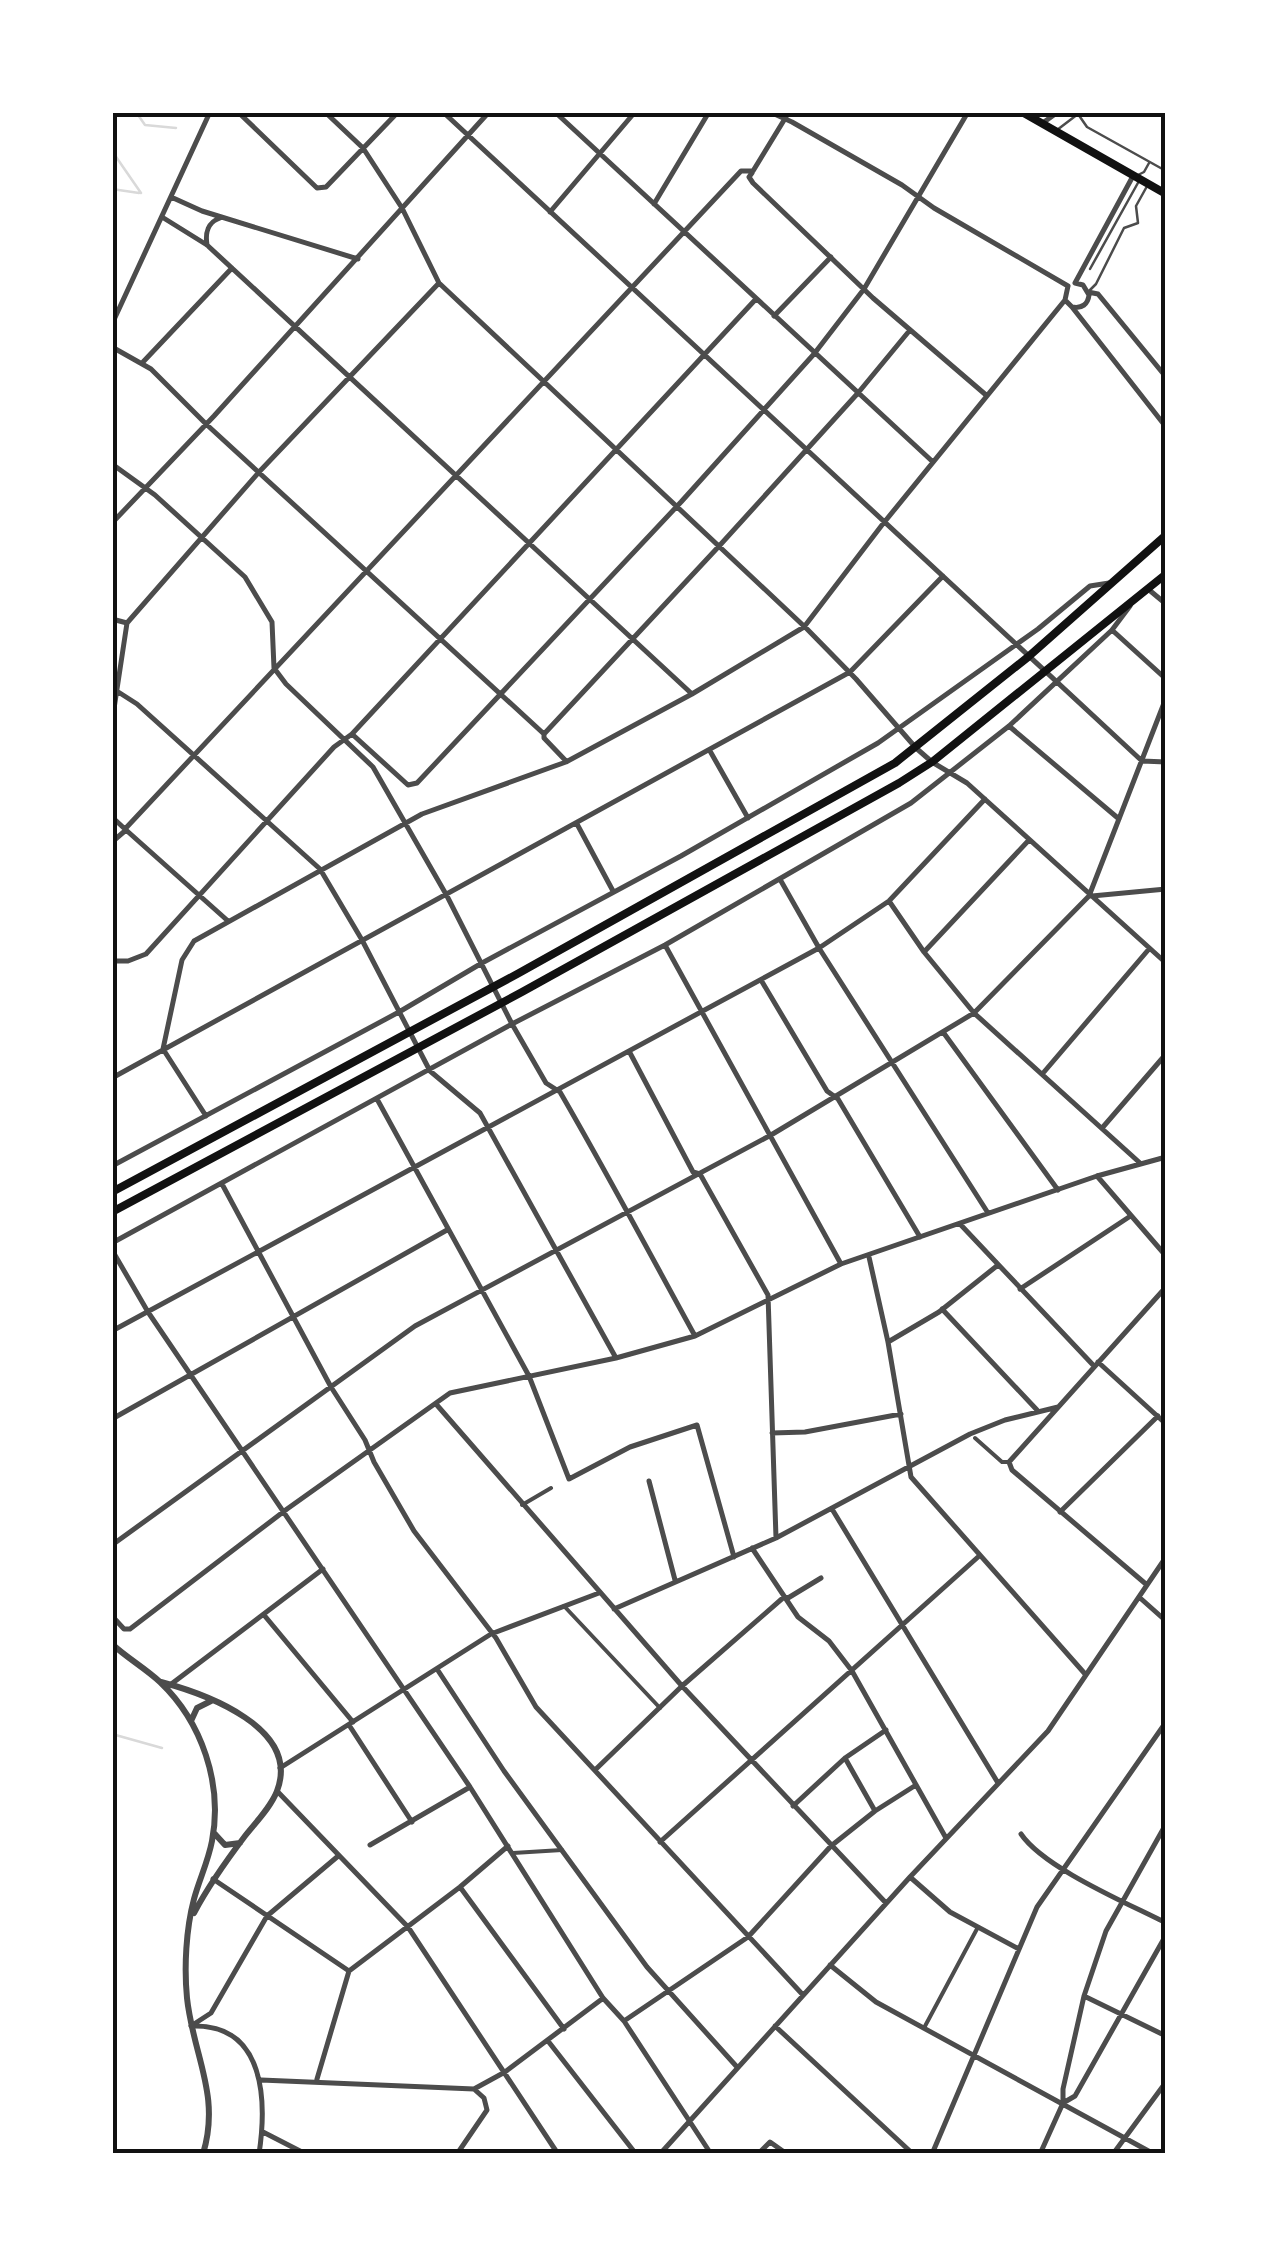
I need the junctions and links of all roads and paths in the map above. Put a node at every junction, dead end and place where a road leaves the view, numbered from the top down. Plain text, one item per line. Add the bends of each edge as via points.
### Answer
1 (210, 112) edge
2 (238, 112) edge
3 (325, 112) edge
4 (398, 112) edge
5 (443, 112) edge
6 (489, 112) edge
7 (555, 112) edge
8 (636, 112) edge
9 (710, 112) edge
10 (770, 112) edge
11 (789, 112) edge
12 (968, 112) edge
13 (1022, 112) edge
14 (1058, 112) edge
15 (1079, 113) edge
16 (784, 121) junction
17 (1041, 124) junction
18 (1054, 132) junction
19 (468, 136) junction
20 (363, 148) junction
21 (599, 155) junction
22 (1150, 162) junction
23 (753, 171) junction
24 (1166, 171) edge
25 (1141, 178) junction
26 (1166, 194) edge
27 (920, 196) junction
28 (171, 198) junction
29 (654, 204) junction
30 (402, 208) junction
31 (550, 212) junction
32 (162, 217) junction
33 (223, 217) junction
34 (684, 232) junction
35 (207, 245) junction
36 (831, 257) junction
37 (358, 259) junction
38 (232, 268) junction
39 (1090, 269) dead end
40 (439, 283) junction
41 (1075, 283) junction
42 (1068, 286) junction
43 (631, 288) junction
44 (864, 289) junction
45 (1088, 292) junction
46 (755, 300) junction
47 (1064, 300) junction
48 (1072, 307) junction
49 (774, 317) junction
50 (112, 324) edge
51 (294, 326) junction
52 (910, 330) junction
53 (112, 347) edge
54 (703, 354) junction
55 (814, 354) junction
56 (143, 362) junction
57 (350, 377) junction
58 (1166, 377) edge
59 (545, 382) junction
60 (858, 393) junction
61 (986, 395) junction
62 (764, 411) junction
63 (206, 424) junction
64 (1166, 427) edge
65 (616, 448) junction
66 (806, 449) junction
67 (933, 462) junction
68 (112, 464) edge
69 (259, 472) junction
70 (458, 476) junction
71 (146, 488) junction
72 (678, 505) junction
73 (112, 522) edge
74 (883, 523) junction
75 (1166, 536) edge
76 (201, 538) junction
77 (528, 543) junction
78 (720, 545) junction
79 (368, 572) junction
80 (1166, 574) edge
81 (943, 576) junction
82 (1109, 583) junction
83 (1148, 588) junction
84 (588, 600) junction
85 (1134, 600) junction
86 (1166, 604) edge
87 (112, 619) edge
88 (128, 623) junction
89 (804, 626) junction
90 (1112, 630) junction
91 (440, 639) junction
92 (634, 640) junction
93 (1015, 645) junction
94 (1028, 657) junction
95 (274, 668) junction
96 (850, 672) junction
97 (1044, 672) junction
98 (1166, 679) edge
99 (1055, 682) junction
100 (115, 688) edge
101 (501, 694) junction
102 (692, 694) junction
103 (1166, 698) edge
104 (112, 722) edge
105 (1008, 726) junction
106 (901, 728) junction
107 (352, 734) junction
108 (544, 734) junction
109 (345, 739) junction
110 (916, 748) junction
111 (710, 751) junction
112 (196, 756) junction
113 (1142, 761) junction
114 (566, 762) junction
115 (932, 762) junction
116 (1166, 762) edge
117 (951, 774) junction
118 (985, 799) junction
119 (112, 817) edge
120 (748, 818) junction
121 (1119, 819) junction
122 (267, 821) junction
123 (405, 823) junction
124 (577, 824) junction
125 (125, 830) junction
126 (1028, 840) junction
127 (112, 842) edge
128 (320, 869) junction
129 (781, 881) junction
130 (1166, 889) edge
131 (613, 891) junction
132 (200, 896) junction
133 (447, 896) junction
134 (1090, 896) junction
135 (889, 901) junction
136 (228, 921) junction
137 (362, 940) junction
138 (665, 945) junction
139 (819, 948) junction
140 (1150, 950) junction
141 (924, 952) junction
142 (112, 961) edge
143 (482, 963) junction
144 (1166, 963) edge
145 (761, 980) junction
146 (493, 985) junction
147 (502, 1003) junction
148 (399, 1012) junction
149 (702, 1012) junction
150 (974, 1012) junction
151 (512, 1024) junction
152 (409, 1032) junction
153 (943, 1032) junction
154 (416, 1047) junction
155 (164, 1049) junction
156 (629, 1051) junction
157 (1166, 1054) edge
158 (893, 1061) junction
159 (430, 1071) junction
160 (1043, 1074) junction
161 (112, 1078) edge
162 (555, 1089) junction
163 (833, 1095) junction
164 (378, 1098) junction
165 (206, 1116) junction
166 (486, 1127) junction
167 (1102, 1127) junction
168 (772, 1135) junction
169 (1166, 1157) edge
170 (1140, 1163) junction
171 (112, 1166) edge
172 (412, 1168) junction
173 (700, 1174) junction
174 (1097, 1176) junction
175 (222, 1184) junction
176 (1058, 1190) junction
177 (112, 1192) edge
178 (112, 1212) edge
179 (627, 1214) junction
180 (989, 1214) junction
181 (1129, 1217) junction
182 (960, 1224) junction
183 (448, 1230) junction
184 (920, 1238) junction
185 (112, 1246) edge
186 (556, 1250) junction
187 (258, 1252) junction
188 (869, 1256) junction
189 (1166, 1256) edge
190 (841, 1264) junction
191 (998, 1265) junction
192 (1166, 1286) edge
193 (1020, 1289) junction
194 (481, 1291) junction
195 (766, 1299) junction
196 (942, 1309) junction
197 (148, 1312) junction
198 (294, 1318) junction
199 (112, 1331) edge
200 (695, 1336) junction
201 (888, 1342) junction
202 (616, 1358) junction
203 (1096, 1364) junction
204 (192, 1374) junction
205 (529, 1376) junction
206 (331, 1387) junction
207 (435, 1404) junction
208 (1058, 1407) junction
209 (1037, 1410) junction
210 (901, 1414) junction
211 (1158, 1416) junction
212 (112, 1419) edge
213 (1166, 1424) edge
214 (772, 1432) junction
215 (974, 1438) dead end
216 (242, 1449) junction
217 (368, 1451) junction
218 (1009, 1462) junction
219 (910, 1468) junction
220 (649, 1482) dead end
221 (551, 1488) dead end
222 (522, 1505) junction
223 (832, 1509) junction
224 (284, 1512) junction
225 (1060, 1512) junction
226 (776, 1538) junction
227 (112, 1545) edge
228 (752, 1548) junction
229 (734, 1556) junction
230 (979, 1556) junction
231 (1166, 1556) edge
232 (323, 1570) junction
233 (820, 1578) dead end
234 (676, 1581) junction
235 (1147, 1585) junction
236 (599, 1593) junction
237 (784, 1597) junction
238 (1140, 1597) junction
239 (564, 1606) junction
240 (614, 1608) junction
241 (112, 1616) edge
242 (264, 1616) junction
243 (1166, 1621) edge
244 (903, 1624) junction
245 (491, 1634) junction
246 (112, 1644) edge
247 (437, 1669) junction
248 (852, 1671) junction
249 (1086, 1675) junction
250 (161, 1682) junction
251 (170, 1685) junction
252 (682, 1686) junction
253 (404, 1690) junction
254 (212, 1701) junction
255 (660, 1708) junction
256 (190, 1721) junction
257 (1166, 1722) edge
258 (351, 1723) junction
259 (886, 1730) junction
260 (846, 1758) junction
261 (752, 1762) junction
262 (280, 1768) junction
263 (594, 1770) junction
264 (998, 1783) junction
265 (916, 1785) junction
266 (470, 1787) junction
267 (277, 1791) junction
268 (793, 1806) junction
269 (875, 1810) junction
270 (412, 1822) junction
271 (1166, 1824) edge
272 (214, 1832) junction
273 (1021, 1834) dead end
274 (946, 1838) junction
275 (240, 1842) junction
276 (660, 1842) junction
277 (370, 1845) dead end
278 (508, 1846) junction
279 (831, 1846) junction
280 (562, 1850) junction
281 (513, 1853) junction
282 (337, 1857) junction
283 (1063, 1868) junction
284 (910, 1877) junction
285 (212, 1880) junction
286 (460, 1887) junction
287 (1122, 1900) junction
288 (886, 1903) junction
289 (267, 1916) junction
290 (192, 1919) junction
291 (1166, 1923) edge
292 (408, 1927) junction
293 (978, 1927) junction
294 (1166, 1935) edge
295 (748, 1937) junction
296 (1019, 1949) junction
297 (830, 1965) junction
298 (349, 1971) junction
299 (666, 1991) junction
300 (804, 1994) junction
301 (1084, 1996) junction
302 (603, 1998) junction
303 (1122, 2013) junction
304 (624, 2020) junction
305 (191, 2026) junction
306 (775, 2026) junction
307 (924, 2028) junction
308 (564, 2029) junction
309 (1166, 2036) edge
310 (548, 2041) junction
311 (974, 2056) junction
312 (737, 2067) junction
313 (505, 2072) junction
314 (261, 2080) junction
315 (316, 2080) junction
316 (1166, 2082) edge
317 (474, 2089) junction
318 (1063, 2103) junction
319 (689, 2121) junction
320 (262, 2132) junction
321 (1125, 2137) junction
322 (300, 2151) dead end
323 (204, 2154) edge
324 (259, 2154) edge
325 (457, 2154) edge
326 (558, 2154) edge
327 (636, 2154) edge
328 (660, 2154) edge
329 (711, 2154) edge
330 (758, 2154) edge
331 (787, 2154) edge
332 (913, 2154) edge
333 (932, 2154) edge
334 (1040, 2154) edge
335 (1113, 2154) edge
336 (1154, 2154) edge

1 - 28 street
2 - 20 street via 318,188 326,188
3 - 20 street
4 - 20 street
5 - 19 street
6 - 19 street
7 - 21 street
8 - 21 street
9 - 29 street
10 - 16 street
11 - 16 street
12 - 27 street
13 - 17 main road
14 - 17 street
15 - 18 lane
15 - 22 lane via 1087,126
16 - 23 street
16 - 27 street
17 - 18 main road
18 - 25 main road
19 - 30 street
19 - 31 street
20 - 30 street
21 - 29 street
21 - 31 street
22 - 24 lane
22 - 25 lane
23 - 34 street via 741,171
23 - 36 street via 753,183
25 - 26 main road
25 - 39 lane
25 - 41 street
25 - 45 lane via 1138,223 1124,228
27 - 42 street
27 - 44 street
28 - 32 street
28 - 33 street
29 - 34 street
30 - 37 street
30 - 40 street
31 - 43 street
32 - 35 street
32 - 50 street
33 - 35 street via 208,227
33 - 37 street
34 - 43 street
34 - 46 street
35 - 38 street
36 - 44 street
36 - 49 street
37 - 51 street
38 - 51 street
38 - 56 street
40 - 57 street
40 - 59 street
41 - 42 street
41 - 45 street
42 - 47 street
43 - 54 street
43 - 59 street
44 - 52 street
44 - 55 street
45 - 48 street via 1086,303
45 - 58 street via 1098,294
46 - 49 street
46 - 54 street
47 - 48 street
47 - 61 street
48 - 64 street
49 - 55 street
51 - 57 street
51 - 63 street
52 - 60 street
52 - 61 street
53 - 56 street
54 - 62 street
54 - 65 street
55 - 60 street
55 - 62 street
56 - 63 street
57 - 69 street
57 - 70 street
59 - 65 street
59 - 70 street
60 - 66 street
60 - 67 street
61 - 67 street
62 - 66 street
62 - 72 street
63 - 69 street
63 - 71 street
65 - 72 street
65 - 77 street
66 - 74 street
66 - 78 street
67 - 74 street
68 - 71 street
69 - 76 street
69 - 79 street
70 - 77 street
70 - 79 street
71 - 73 street
71 - 76 street
72 - 78 street
72 - 84 street
74 - 81 street
74 - 89 street
75 - 82 main road
76 - 88 street
76 - 95 street via 245,578 272,622
77 - 84 street
77 - 91 street
78 - 89 street
78 - 92 street
79 - 91 street
79 - 95 street
80 - 83 main road
81 - 93 street
81 - 96 street
82 - 93 street via 1090,586
82 - 94 main road
83 - 85 main road
83 - 86 street
84 - 92 street
84 - 101 street
85 - 90 street
85 - 97 main road
87 - 88 street
88 - 100 street
89 - 96 street
89 - 102 street
90 - 98 street
90 - 99 street
91 - 101 street
91 - 107 street
92 - 102 street
92 - 108 street
93 - 94 street
93 - 106 street
94 - 97 street
94 - 110 main road
95 - 109 street
95 - 112 street
96 - 106 street
96 - 111 street
97 - 99 street
97 - 115 main road
99 - 105 street
99 - 113 street
100 - 104 street
100 - 112 street
101 - 107 street via 408,786
101 - 108 street
102 - 114 street
103 - 113 street
105 - 117 street
105 - 121 street
106 - 110 street
106 - 120 street
107 - 109 street
108 - 114 street
109 - 122 street
109 - 123 street via 373,767
110 - 115 street
110 - 146 main road
111 - 120 street
111 - 124 street
112 - 122 street
112 - 125 street
113 - 116 street
113 - 121 street
114 - 123 street
115 - 117 street
115 - 147 main road
117 - 118 street
117 - 129 street
118 - 126 street
118 - 135 street
119 - 125 street
120 - 131 street
121 - 134 street
122 - 128 street
122 - 132 street
123 - 128 street
123 - 133 street
124 - 131 street
124 - 133 street
125 - 127 street
125 - 132 street
126 - 134 street
126 - 141 street
128 - 136 street
128 - 137 street
129 - 138 street
129 - 139 street
130 - 134 street
131 - 143 street
132 - 136 street
132 - 142 street via 146,954
133 - 137 street
133 - 143 street
134 - 140 street
134 - 150 street
135 - 139 street
135 - 141 street
136 - 155 street via 185,953
137 - 148 street
137 - 155 street
138 - 149 street
138 - 151 street
139 - 145 street
139 - 158 street
140 - 144 street
140 - 160 street
141 - 150 street
143 - 146 street
143 - 148 street
145 - 149 street
145 - 163 street
146 - 147 street
146 - 152 main road
147 - 151 street
147 - 154 main road
148 - 152 street
148 - 165 street
149 - 156 street
149 - 168 street
150 - 153 street
150 - 160 street
151 - 159 street
151 - 162 street
152 - 154 street
152 - 177 main road
153 - 158 street
153 - 176 street
154 - 159 street
154 - 178 main road
155 - 161 street
155 - 165 street
156 - 162 street
156 - 173 street via 693,1172
157 - 167 street
158 - 163 street
158 - 180 street
159 - 164 street
159 - 166 street
160 - 167 street
162 - 166 street
162 - 179 street
163 - 168 street
163 - 184 street
164 - 172 street
164 - 175 street
165 - 171 street
166 - 172 street
166 - 186 street
167 - 170 street
168 - 173 street
168 - 190 street
169 - 170 street
170 - 174 street
172 - 183 street
172 - 187 street
173 - 179 street
173 - 195 street
174 - 176 street
174 - 181 street
175 - 185 street
175 - 187 street
176 - 180 street
179 - 186 street
179 - 200 street
180 - 182 street
181 - 189 street
181 - 193 street
182 - 184 street
182 - 191 street
183 - 194 street
183 - 198 street
184 - 188 street
185 - 197 street
186 - 194 street
186 - 202 street
187 - 197 street
187 - 198 street
188 - 190 street
188 - 201 street
190 - 195 street
191 - 193 street
191 - 196 street
192 - 203 street
193 - 203 street
194 - 205 street
194 - 206 street via 416,1326
195 - 200 street
195 - 214 street
196 - 201 street
196 - 209 street
197 - 199 street
197 - 204 street
198 - 204 street
198 - 206 street
200 - 202 street
201 - 210 street
202 - 205 street
203 - 208 street
203 - 211 street
204 - 212 street
204 - 216 street
205 - 207 street via 450,1394
205 - 229 street via 568,1478 630,1446 700,1428
206 - 216 street
206 - 217 street
207 - 217 street
207 - 222 street
208 - 209 street
208 - 218 street
209 - 219 street via 970,1434
210 - 214 street
210 - 219 street
211 - 213 street
211 - 225 street
214 - 226 street
215 - 218 street
216 - 224 street
216 - 227 street
217 - 224 street
217 - 245 street via 414,1530
218 - 225 street
219 - 223 street
219 - 230 street via 910,1478
220 - 234 street
221 - 222 street
222 - 236 street
223 - 226 street
223 - 244 street
224 - 232 street
224 - 241 street via 130,1629
225 - 235 street
226 - 228 street
228 - 229 street
228 - 237 street
229 - 234 street
230 - 244 street
230 - 249 street
231 - 235 street
232 - 242 street
232 - 253 street
233 - 237 street
234 - 240 street
235 - 238 street
236 - 239 street
236 - 240 street
237 - 248 street
237 - 252 street
238 - 243 street
238 - 249 street
239 - 245 street
239 - 255 street
240 - 252 street
242 - 251 street
242 - 258 street
244 - 248 street
244 - 264 street
245 - 247 street
245 - 263 street via 536,1707
246 - 250 street
247 - 253 street
247 - 280 street
248 - 259 street
248 - 261 street
249 - 264 street via 1048,1731
250 - 251 street
250 - 256 street
251 - 254 street
252 - 255 street
252 - 261 street
253 - 258 street
253 - 266 street
254 - 256 street
254 - 262 street via 256,1724
255 - 263 street
256 - 272 street via 210,1765
257 - 283 street
258 - 262 street
258 - 270 street
259 - 260 street
259 - 265 street
260 - 268 street
260 - 269 street
261 - 268 street
261 - 276 street
262 - 267 street
263 - 276 street
264 - 274 street
265 - 269 street
265 - 274 street
266 - 270 street
266 - 278 street
267 - 275 street
267 - 282 street
268 - 279 street
269 - 279 street
270 - 277 street
271 - 287 street
272 - 275 street via 225,1845
272 - 290 street
273 - 283 street
274 - 284 street
275 - 285 street
276 - 295 street
278 - 281 street
278 - 286 street
279 - 288 street
279 - 295 street
280 - 281 street
280 - 299 street
281 - 302 street
282 - 289 street
282 - 292 street
283 - 287 street
283 - 296 street
284 - 288 street
284 - 293 street
285 - 289 street
285 - 290 street
286 - 292 street
286 - 308 street
287 - 291 street
287 - 301 street
288 - 297 street
289 - 298 street
289 - 305 street via 212,2013
290 - 305 street via 186,1956
292 - 298 street
292 - 313 street
293 - 296 street
293 - 307 street
294 - 303 street
295 - 299 street
295 - 300 street
296 - 311 street
297 - 300 street
297 - 307 street via 876,2002
298 - 315 street
299 - 304 street
299 - 312 street
300 - 306 street
301 - 303 street
301 - 318 street
302 - 304 street
302 - 308 street
303 - 309 street
303 - 318 street via 1074,2096
304 - 319 street
305 - 314 street via 214,2026 234,2038
305 - 323 street via 210,2100
306 - 312 street
306 - 332 street
307 - 311 street
308 - 310 street
310 - 313 street
310 - 327 street
311 - 318 street
311 - 333 street
312 - 319 street
313 - 317 street
313 - 326 street
314 - 315 street
314 - 320 street
315 - 317 street
316 - 321 street
317 - 325 street via 487,2110
318 - 321 street
318 - 334 street
319 - 328 street
319 - 329 street
320 - 322 street
320 - 324 street
321 - 335 street
321 - 336 street
330 - 331 street via 768,2142

